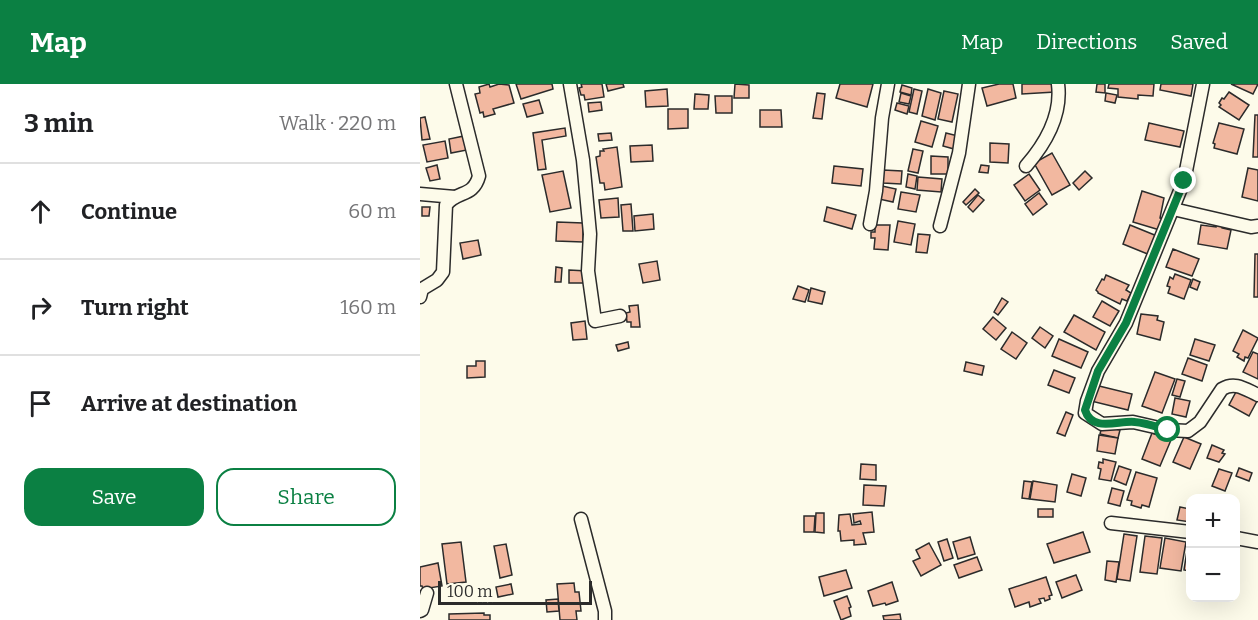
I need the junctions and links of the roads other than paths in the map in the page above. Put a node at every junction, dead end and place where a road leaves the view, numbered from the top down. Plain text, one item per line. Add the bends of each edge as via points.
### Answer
1 (456, 84) edge
2 (570, 84) edge
3 (888, 84) edge
4 (969, 84) edge
5 (1058, 84) edge
6 (1203, 84) edge
7 (1026, 166) dead end
8 (420, 194) edge
9 (455, 197) junction
10 (1173, 209) junction
11 (870, 224) dead end
12 (940, 226) dead end
13 (1258, 226) edge
14 (420, 297) edge
15 (620, 316) dead end
16 (1258, 395) edge
17 (581, 519) dead end
18 (1112, 523) dead end
19 (1186, 531) edge
20 (1240, 539) edge
21 (1258, 542) edge
22 (427, 592) dead end
23 (420, 611) edge
24 (605, 620) edge

1 - 9 street via 479,176 470,192
2 - 15 street via 583,160 590,234 588,271 595,321
3 - 11 street
4 - 12 street via 959,153
5 - 7 street via 1060,96 1053,125 1041,149
6 - 10 street via 1184,181
8 - 9 street
9 - 14 street via 446,205 443,272 422,290
10 - 13 street
10 - 16 street via 1126,323 1098,371 1085,413 1102,424 1133,422 1188,431 1200,422 1227,386 1237,384
17 - 24 street
18 - 19 street
20 - 21 street
22 - 23 street

